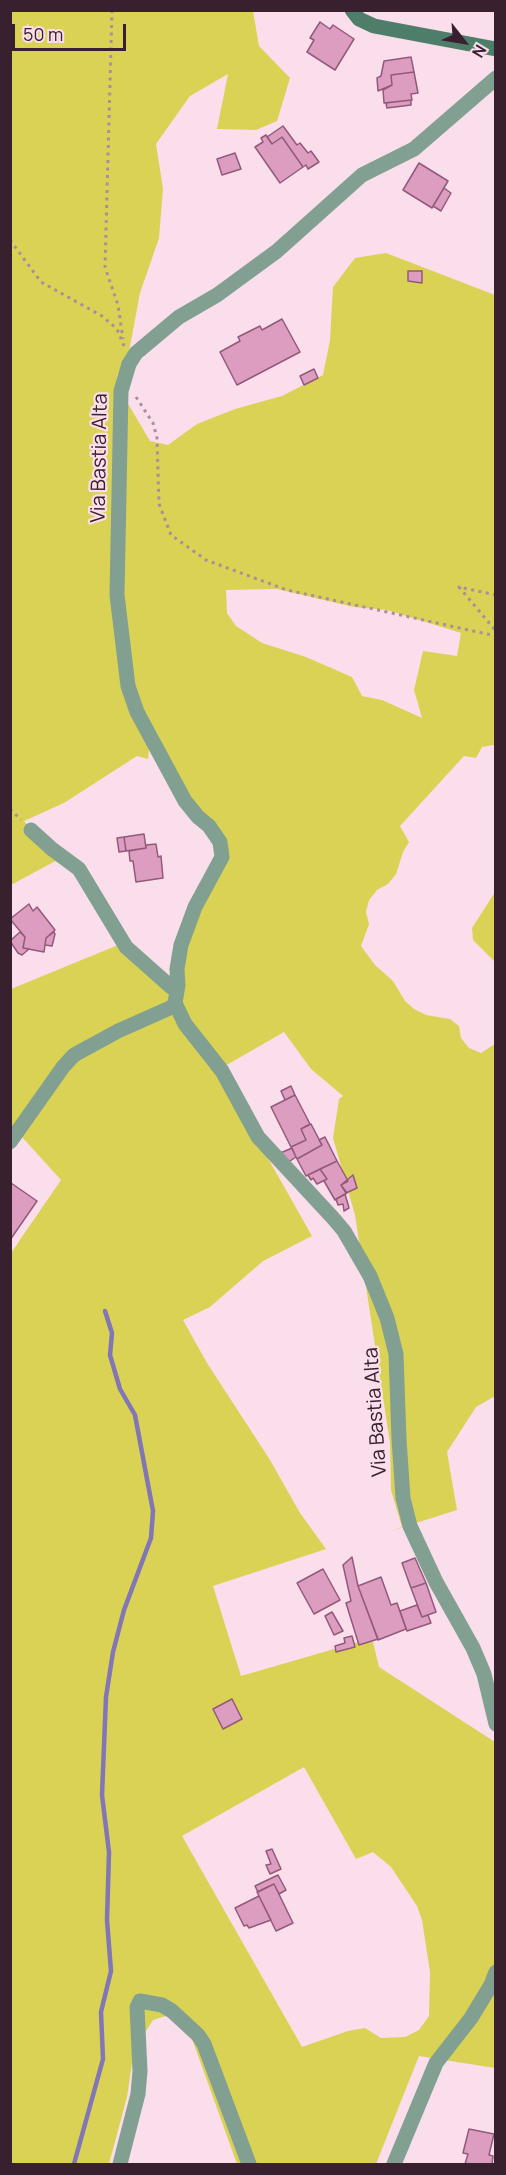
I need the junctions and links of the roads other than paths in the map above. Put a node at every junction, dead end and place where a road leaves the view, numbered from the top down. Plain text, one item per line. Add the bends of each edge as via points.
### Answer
1 (352, 10) edge
2 (495, 49) edge
3 (495, 78) edge
4 (31, 830) dead end
5 (178, 985) junction
6 (175, 1003) junction
7 (10, 1142) edge
8 (495, 1724) edge
9 (495, 1972) edge
10 (120, 2164) edge
11 (249, 2164) edge
12 (394, 2164) edge

1 - 2 street via 374,26
3 - 5 street, Via Bastia Alta via 414,149 362,175 277,250 128,353 121,391 117,595 128,686 137,712 185,801 218,837 222,857 195,907 181,945
4 - 5 street via 79,869 126,948 171,987
5 - 6 street, Via Bastia Alta
6 - 7 street via 74,1055
6 - 8 street, Via Bastia Alta via 185,1024 222,1071 258,1137 344,1231 370,1276 396,1354 403,1498 410,1526 484,1674
9 - 12 street via 471,2018 436,2063
10 - 11 street via 138,2094 140,2001 162,2005 198,2035

